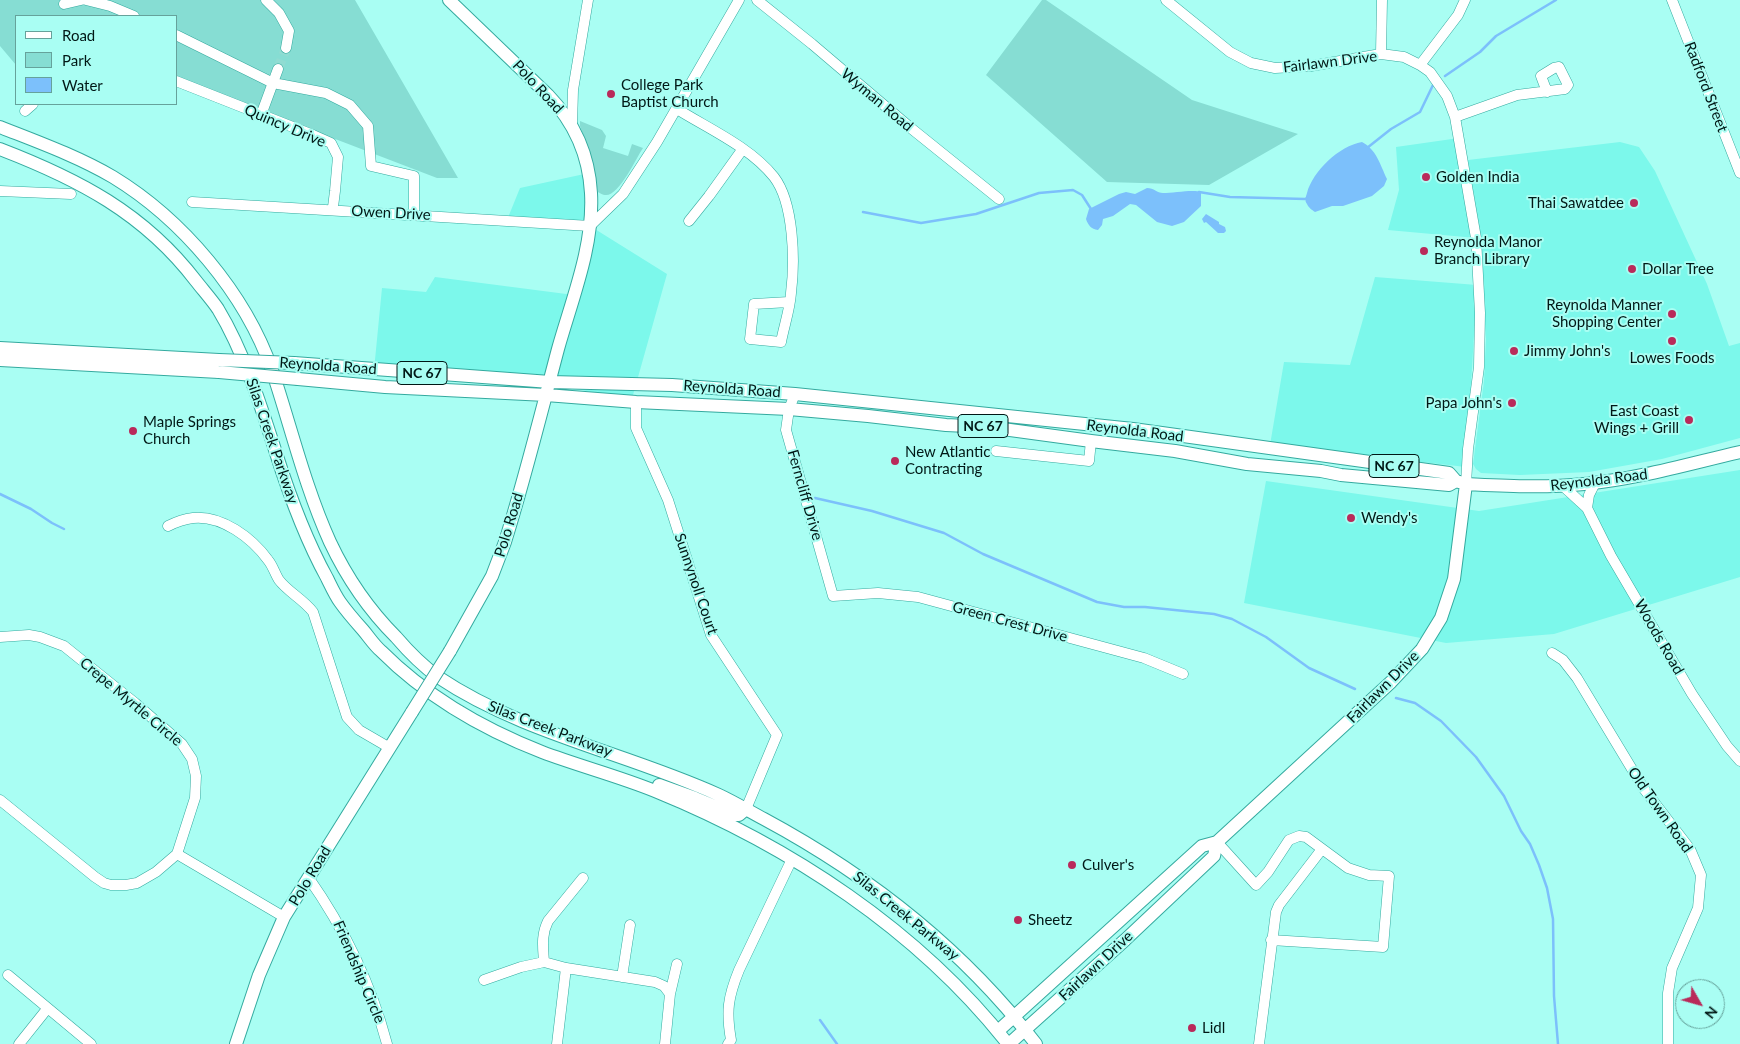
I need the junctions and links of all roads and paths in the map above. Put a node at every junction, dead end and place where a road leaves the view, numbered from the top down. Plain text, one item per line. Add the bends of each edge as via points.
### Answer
1 (81, 0) edge
2 (86, 0) edge
3 (266, 0) edge
4 (449, 0) edge
5 (588, 0) edge
6 (739, 0) edge
7 (757, 0) edge
8 (1166, 0) edge
9 (1382, 0) edge
10 (1465, 0) edge
11 (1672, 0) edge
12 (64, 4) dead end
13 (132, 15) edge
14 (178, 36) edge
15 (286, 48) tunnel mouth
16 (1381, 54) junction
17 (1422, 66) junction
18 (278, 69) tunnel mouth
19 (178, 82) edge
20 (273, 83) junction
21 (1547, 92) dead end
22 (677, 109) junction
23 (260, 115) junction
24 (1455, 117) junction
25 (572, 126) junction
26 (0, 127) edge
27 (0, 149) edge
28 (742, 150) junction
29 (1740, 173) edge
30 (0, 191) edge
31 (71, 194) dead end
32 (999, 199) dead end
33 (192, 202) dead end
34 (331, 210) junction
35 (414, 215) junction
36 (689, 221) dead end
37 (590, 226) junction
38 (789, 302) junction
39 (0, 348) edge
40 (0, 360) edge
41 (219, 366) junction
42 (548, 388) junction
43 (795, 394) junction
44 (636, 402) junction
45 (789, 409) junction
46 (1091, 441) junction
47 (996, 451) dead end
48 (1740, 452) edge
49 (1461, 483) junction
50 (1595, 483) junction
51 (1563, 486) junction
52 (1587, 508) junction
53 (168, 526) dead end
54 (833, 596) joint
55 (0, 637) edge
56 (1552, 653) dead end
57 (1183, 674) dead end
58 (390, 748) junction
59 (1740, 761) edge
60 (610, 775) junction
61 (0, 800) edge
62 (746, 810) junction
63 (1217, 842) junction
64 (1322, 849) junction
65 (177, 854) junction
66 (792, 859) junction
67 (308, 877) junction
68 (583, 878) dead end
69 (284, 917) junction
70 (630, 925) dead end
71 (1271, 940) junction
72 (544, 962) junction
73 (678, 964) dead end
74 (566, 968) junction
75 (8, 975) dead end
76 (622, 977) junction
77 (484, 980) dead end
78 (670, 994) junction
79 (48, 1009) junction
80 (1014, 1017) junction
81 (998, 1031) junction
82 (1026, 1031) junction
83 (669, 1043) edge
84 (19, 1044) edge
85 (91, 1044) edge
86 (236, 1044) edge
87 (387, 1044) edge
88 (557, 1044) edge
89 (728, 1044) edge
90 (1009, 1044) edge
91 (1036, 1044) edge
92 (1259, 1044) edge
93 (1668, 1044) edge

1 - 12 street
2 - 13 street
3 - 15 street via 279,13 289,31
4 - 25 main road, Polo Road via 548,95
5 - 25 street via 573,90
6 - 22 street
7 - 32 street, Wyman Road
8 - 16 street, Fairlawn Drive via 1230,52 1251,63 1275,68 1301,67
9 - 16 street
10 - 17 street
11 - 29 street, Radford Street
14 - 20 street
16 - 17 street, Fairlawn Drive via 1404,57
17 - 24 street via 1447,96
18 - 20 street
19 - 23 street, Quincy Drive
20 - 23 street
20 - 35 street via 326,93 350,105 368,126 371,166 414,176
21 - 24 street via 1517,95
22 - 28 street
22 - 37 street via 623,194
23 - 34 street, Quincy Drive via 331,143 338,157
24 - 49 street via 1476,238 1480,313 1479,367
25 - 37 main road, Polo Road via 589,173
26 - 62 main road, Silas Creek Parkway via 70,155 112,177 150,203 215,268 264,348 310,492 331,544 360,594 394,636 435,674 531,725 684,781
27 - 60 main road, Silas Creek Parkway via 89,188 125,211 184,264 218,309 246,368 310,547 339,601 380,650 424,688 482,726
28 - 36 street
28 - 38 street via 774,178 785,197 792,251
30 - 31 street
33 - 34 street, Owen Drive
34 - 35 street, Owen Drive
35 - 37 street, Owen Drive
37 - 42 main road, Polo Road via 583,263
38 - 38 street via 781,342 750,339 754,304
39 - 41 main road, Reynolda Road / NC 67
40 - 41 main road, Reynolda Road / NC 67
41 - 42 main road, Reynolda Road / NC 67, bridge via 294,363
41 - 42 main road, Reynolda Road / NC 67, bridge via 298,379 385,387
42 - 43 main road, Reynolda Road / NC 67 via 672,385
42 - 44 main road, Reynolda Road / NC 67
42 - 58 main road, Polo Road, bridge via 505,542 492,576
43 - 45 street, Ferncliff Drive
43 - 49 main road, Reynolda Road / NC 67 via 1133,429 1449,473
44 - 45 main road, Reynolda Road / NC 67
44 - 62 street, Sunnynoll Court via 636,428 668,500 711,635 777,735
45 - 46 main road, Reynolda Road / NC 67 via 946,425 988,426
45 - 54 street, Ferncliff Drive via 786,430
46 - 47 street via 1089,461
46 - 49 main road, Reynolda Road / NC 67 via 1341,475 1449,485
48 - 50 main road, Reynolda Road / NC 67 via 1660,472
49 - 51 main road, Reynolda Road / NC 67
49 - 63 main road, Fairlawn Drive via 1454,579 1442,618 1422,648 1391,682
50 - 51 main road, Reynolda Road / NC 67
50 - 52 street
51 - 52 street, Woods Road
52 - 59 street, Woods Road via 1611,556 1692,694
53 - 58 street via 181,520 204,518 233,528 258,548 280,580 312,612 347,717 358,730
54 - 57 street, Green Crest Drive via 878,593 918,597 1144,658
55 - 65 street, Crepe Myrtle Circle via 29,635 64,646 189,752 195,766 196,793
56 - 93 street, Old Town Road via 1563,660 1577,678 1644,789 1690,849 1701,875 1698,908 1672,968 1668,993
58 - 67 main road, Polo Road
60 - 62 main road via 649,782 736,815
60 - 66 main road, Silas Creek Parkway via 726,824
61 - 65 street via 104,883 119,886 137,883
62 - 80 main road, Silas Creek Parkway via 798,837 889,898 966,966
63 - 64 street via 1256,885 1292,838 1306,837
63 - 80 main road, Fairlawn Drive via 1202,846
63 - 82 main road, Fairlawn Drive via 1214,856
64 - 71 street via 1279,905
64 - 71 street via 1348,868 1389,876 1384,946
65 - 69 street
66 - 81 main road, Silas Creek Parkway via 839,888 889,926 929,960
66 - 89 street via 733,984 727,1018 731,1040
67 - 69 main road, Polo Road
67 - 87 street, Friendship Circle via 351,947 370,991
68 - 72 street via 543,930
69 - 86 main road, Polo Road via 259,975
70 - 76 street
71 - 92 street
72 - 74 street
72 - 77 street
73 - 78 street
74 - 76 street
74 - 88 street
75 - 79 street
76 - 78 street via 654,982 664,986
78 - 83 street
79 - 84 street
79 - 85 street
80 - 81 main road, Fairlawn Drive
80 - 82 main road, Silas Creek Parkway
81 - 90 main road, Silas Creek Parkway
82 - 90 main road, Fairlawn Drive
82 - 91 main road, Silas Creek Parkway

